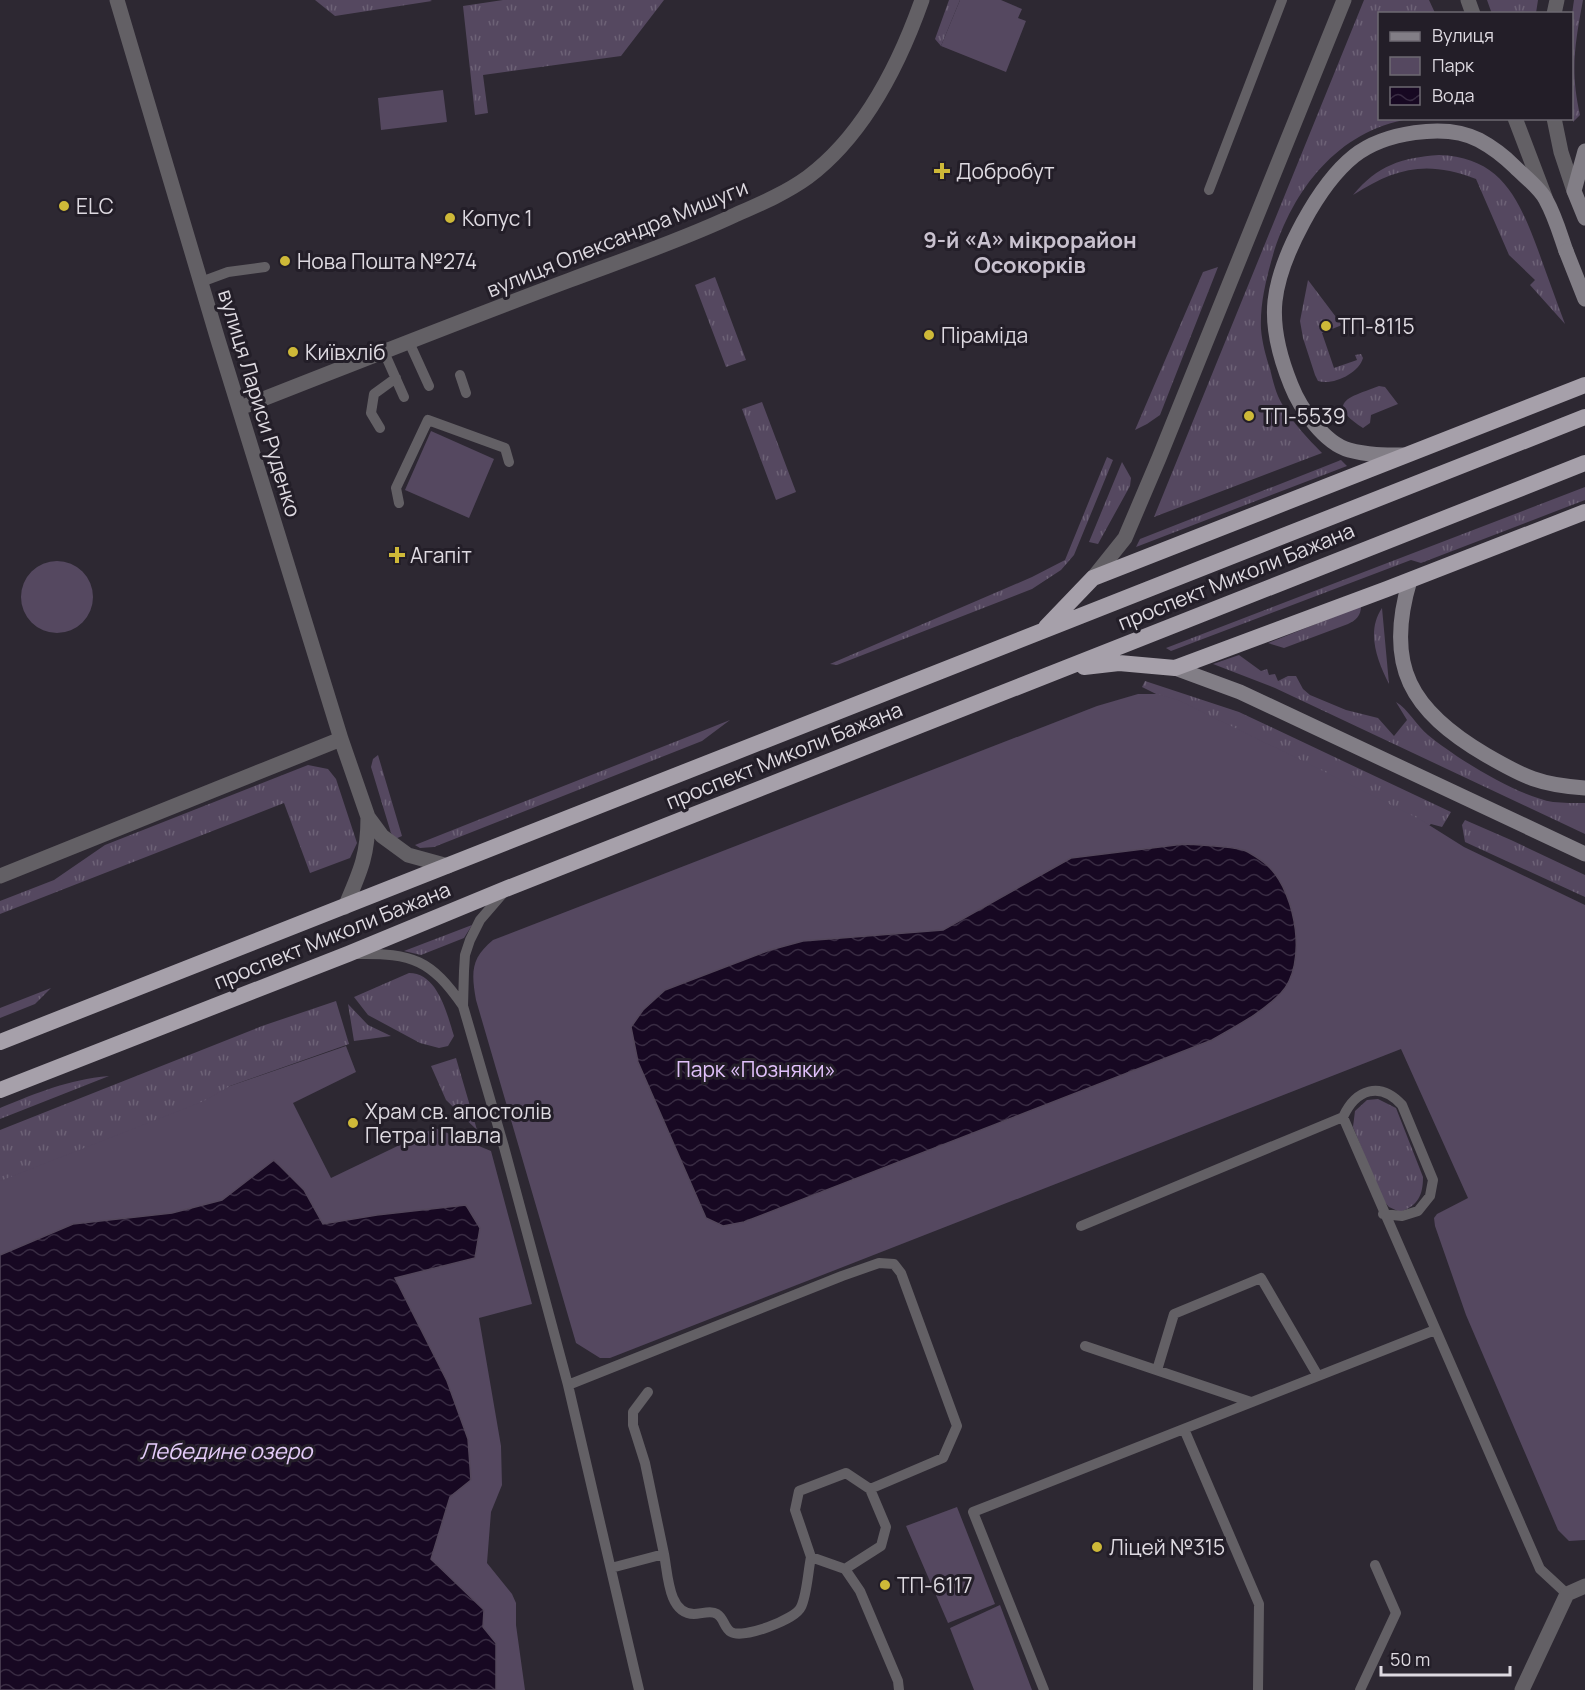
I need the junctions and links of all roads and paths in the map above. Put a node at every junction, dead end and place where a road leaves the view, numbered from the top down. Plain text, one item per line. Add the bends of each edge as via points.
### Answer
1 (117, 0) edge
2 (922, 0) edge
3 (1282, 0) edge
4 (1344, 0) edge
5 (1516, 120) edge
6 (1554, 120) edge
7 (1585, 151) edge
8 (1209, 190) dead end
9 (1574, 191) junction
10 (1545, 198) junction
11 (1585, 218) edge
12 (265, 267) dead end
13 (201, 282) junction
14 (1585, 299) edge
15 (409, 342) junction
16 (384, 352) junction
17 (460, 375) dead end
18 (396, 378) junction
19 (1585, 385) edge
20 (429, 386) dead end
21 (466, 393) dead end
22 (404, 397) dead end
23 (240, 408) junction
24 (1585, 417) edge
25 (380, 428) dead end
26 (1411, 455) junction
27 (509, 462) dead end
28 (1585, 463) edge
29 (399, 503) dead end
30 (1585, 512) edge
31 (1094, 578) junction
32 (1410, 580) junction
33 (1041, 632) junction
34 (1175, 668) junction
35 (1061, 670) junction
36 (341, 739) junction
37 (1585, 788) edge
38 (368, 817) junction
39 (1585, 854) edge
40 (448, 866) junction
41 (0, 876) edge
42 (508, 888) junction
43 (345, 907) junction
44 (348, 954) junction
45 (464, 1006) junction
46 (0, 1042) edge
47 (0, 1090) edge
48 (1343, 1117) junction
49 (1383, 1214) junction
50 (1081, 1226) dead end
51 (1435, 1330) junction
52 (1085, 1346) dead end
53 (1157, 1370) junction
54 (1318, 1376) junction
55 (568, 1384) junction
56 (648, 1392) dead end
57 (1251, 1402) junction
58 (1184, 1429) junction
59 (870, 1489) junction
60 (664, 1554) junction
61 (811, 1557) junction
62 (1375, 1565) dead end
63 (611, 1568) junction
64 (845, 1569) junction
65 (1585, 1586) edge
66 (1567, 1594) junction
67 (639, 1690) edge
68 (899, 1690) edge
69 (1044, 1690) edge
70 (1258, 1690) edge
71 (1360, 1690) edge
72 (1522, 1690) edge

1 - 13 street, вулиця Лариси Руденко
2 - 15 street, вулиця Олександра Мишуги via 905,46 870,108 846,140 809,176 697,233
3 - 8 lane
4 - 31 street via 1130,528
5 - 10 street
6 - 9 street
7 - 9 main road
9 - 11 main road
10 - 14 main road, bridge
10 - 26 main road via 1506,158 1478,139 1449,132 1417,133 1383,139 1354,156 1332,179 1300,230 1287,256 1275,300 1275,330 1296,399 1323,434 1347,450
12 - 13 lane via 228,272
13 - 23 street, вулиця Лариси Руденко
15 - 16 street, вулиця Олександра Мишуги
15 - 20 lane
16 - 18 lane
16 - 23 street, вулиця Олександра Мишуги
17 - 21 lane
18 - 22 lane
18 - 25 lane via 374,394 371,413
19 - 26 highway
23 - 36 street, вулиця Лариси Руденко
24 - 33 highway, проспект Миколи Бажана
26 - 31 highway
27 - 29 lane via 504,448 428,420 396,488
28 - 35 highway, проспект Миколи Бажана
30 - 32 highway
31 - 33 highway
32 - 34 highway
32 - 37 main road via 1400,643 1404,669 1414,694 1432,717 1460,740 1525,777 1557,786
33 - 40 highway, проспект Миколи Бажана
34 - 35 highway via 1119,663
34 - 39 main road via 1240,692
35 - 42 highway, проспект Миколи Бажана
36 - 38 street, вулиця Лариси Руденко
36 - 41 street
38 - 40 street, вулиця Лариси Руденко via 382,836 408,855
38 - 43 street, вулиця Лариси Руденко via 365,859
40 - 43 highway, проспект Миколи Бажана
42 - 44 highway, проспект Миколи Бажана
42 - 45 lane via 480,920 470,940 465,955
43 - 46 highway, проспект Миколи Бажана
44 - 45 lane via 396,955 420,961 448,985
44 - 47 highway, проспект Миколи Бажана
45 - 55 lane
48 - 49 lane
48 - 49 lane via 1359,1096 1376,1089 1393,1095 1402,1105 1433,1180 1430,1196 1418,1211 1402,1216
48 - 50 lane
49 - 51 lane
51 - 54 lane
51 - 66 lane via 1540,1569
52 - 53 lane
53 - 54 lane via 1174,1314 1261,1278
53 - 57 lane
54 - 57 lane
55 - 59 lane via 842,1276 879,1263 894,1264 901,1273 957,1426 943,1458
55 - 63 lane
56 - 60 lane via 633,1412 633,1425
57 - 58 lane
58 - 69 lane via 973,1512
58 - 70 lane via 1259,1604
59 - 61 lane via 846,1473 800,1491 795,1510
59 - 64 lane via 886,1527 881,1546
60 - 61 lane via 678,1609 687,1614 714,1612 726,1628 741,1635 792,1617 801,1608
60 - 63 lane
61 - 64 lane
62 - 71 lane via 1396,1613
63 - 67 lane
64 - 68 lane via 860,1591
65 - 66 street
66 - 72 street

